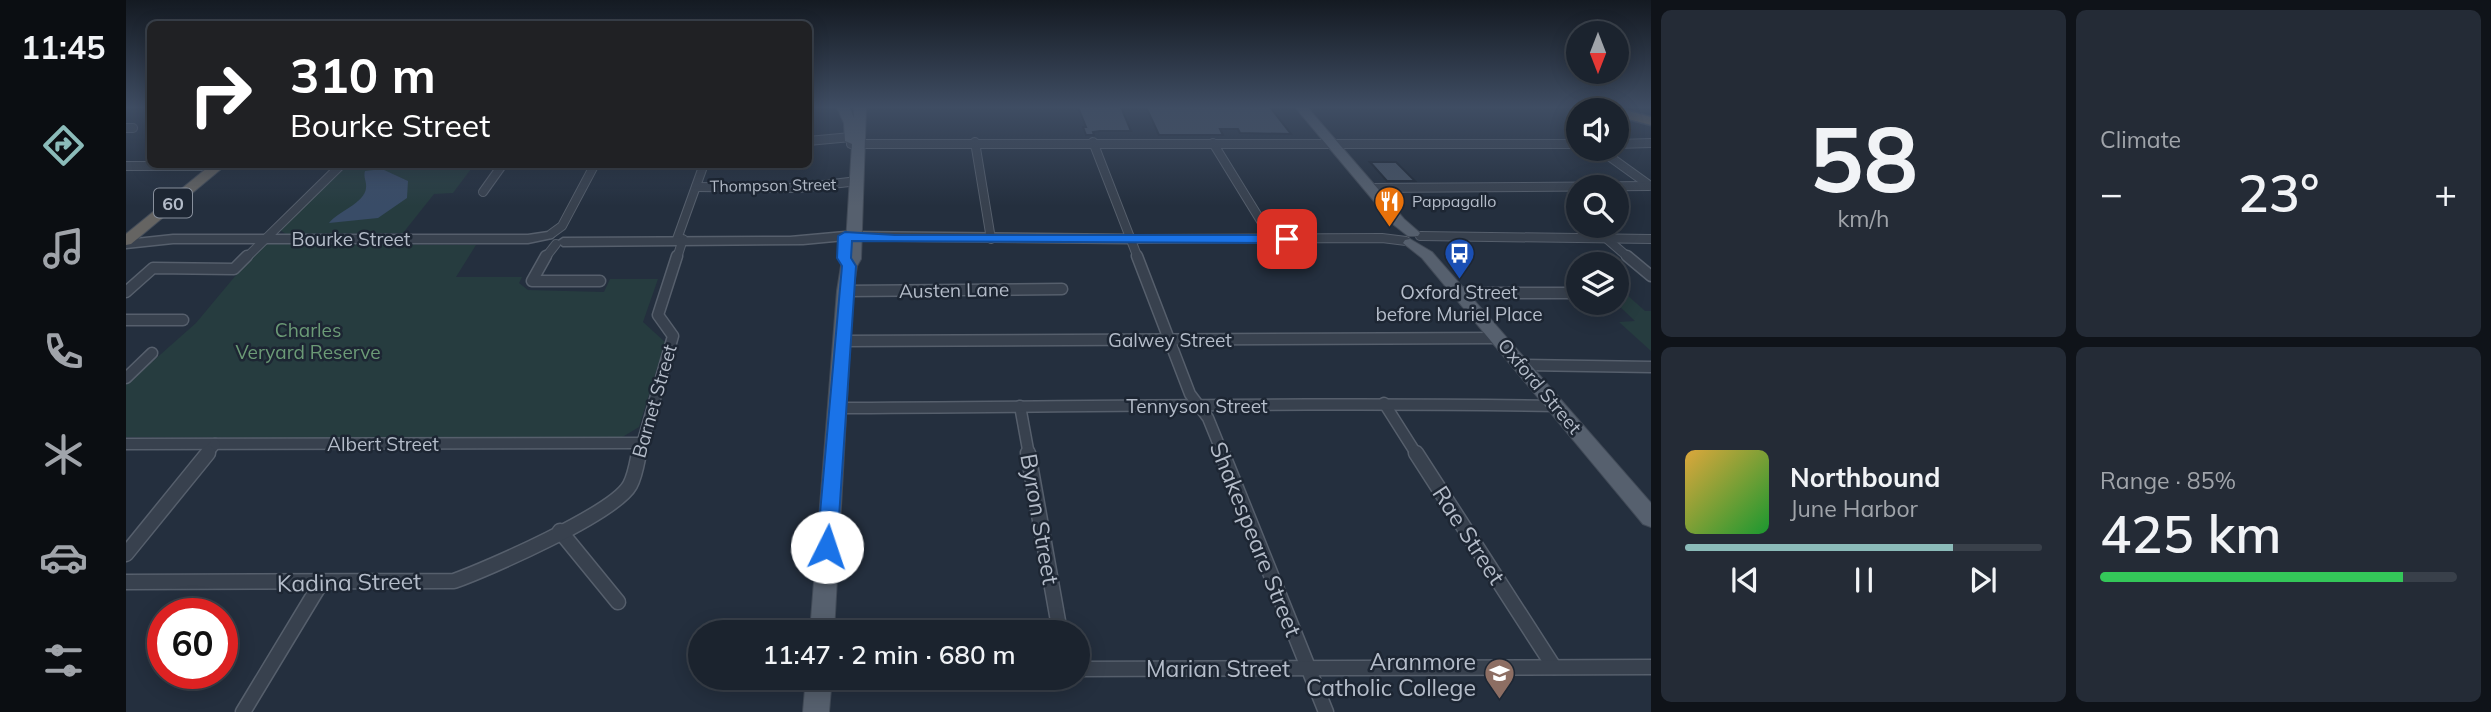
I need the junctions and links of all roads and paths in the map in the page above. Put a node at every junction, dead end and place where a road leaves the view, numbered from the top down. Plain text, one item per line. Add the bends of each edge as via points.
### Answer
1 (1329, 140) edge
2 (812, 141) edge
3 (855, 141) junction
4 (975, 142) junction
5 (1093, 142) junction
6 (1213, 143) junction
7 (1651, 143) edge
8 (1332, 144) junction
9 (1566, 144) edge
10 (1629, 144) edge
11 (1616, 161) edge
12 (126, 166) edge
13 (147, 166) edge
14 (216, 168) edge
15 (338, 168) edge
16 (500, 168) edge
17 (593, 168) edge
18 (703, 168) edge
19 (849, 182) junction
20 (1650, 186) edge
21 (696, 187) junction
22 (1370, 188) junction
23 (483, 192) dead end
24 (263, 239) junction
25 (554, 239) junction
26 (680, 239) junction
27 (849, 239) junction
28 (991, 239) junction
29 (1131, 239) junction
30 (1272, 239) junction
31 (1413, 239) junction
32 (1607, 239) junction
33 (1651, 239) edge
34 (129, 240) edge
35 (1651, 276) edge
36 (600, 281) dead end
37 (1062, 289) dead end
38 (845, 291) junction
39 (126, 292) edge
40 (1460, 293) junction
41 (1566, 293) edge
42 (126, 320) edge
43 (184, 320) dead end
44 (1499, 338) junction
45 (1169, 340) junction
46 (841, 341) junction
47 (152, 353) dead end
48 (1522, 365) junction
49 (1651, 367) edge
50 (126, 378) edge
51 (1384, 403) junction
52 (1020, 406) junction
53 (1557, 406) junction
54 (1197, 407) junction
55 (836, 408) junction
56 (641, 443) junction
57 (126, 444) edge
58 (215, 444) junction
59 (1644, 503) edge
60 (1651, 518) edge
61 (560, 531) junction
62 (126, 554) edge
63 (126, 582) edge
64 (321, 583) junction
65 (618, 602) dead end
66 (823, 620) edge
67 (1058, 620) edge
68 (1554, 667) junction
69 (1651, 667) edge
70 (1090, 668) edge
71 (1308, 668) junction
72 (818, 690) edge
73 (243, 712) edge
74 (816, 712) edge
75 (1326, 712) edge

1 - 8 main road, Oxford Street
2 - 3 street
3 - 4 street
3 - 19 main road
3 - 27 main road
4 - 5 street
4 - 28 street
5 - 6 street
5 - 29 street, Shakespeare Street
6 - 8 street
6 - 30 street
7 - 10 street
8 - 9 street
8 - 22 main road, Oxford Street
11 - 20 street
12 - 13 street
14 - 34 highway, 60
15 - 24 street
16 - 23 street
17 - 25 street
18 - 21 street, Barnet Street
19 - 21 street, Thompson Street via 839,186
19 - 27 main road
20 - 22 street
21 - 26 street, Barnet Street
22 - 31 main road, Oxford Street
24 - 25 street, Bourke Street
24 - 34 street, Bourke Street
24 - 39 street via 234,269 153,268
25 - 26 street, Bourke Street
25 - 36 street via 532,281
26 - 27 street, Bourke Street
26 - 56 street, Barnet Street via 658,315 673,336
27 - 28 street, Bourke Street
27 - 38 main road via 853,259
28 - 29 street, Bourke Street
29 - 30 street, Bourke Street
29 - 45 street, Shakespeare Street
30 - 31 street, Bourke Street
31 - 32 street, Bourke Street
31 - 40 main road, Oxford Street
32 - 33 street, Bourke Street
32 - 35 street
37 - 38 street, Austen Lane
38 - 46 main road
40 - 41 street
40 - 44 main road, Oxford Street
42 - 43 street
44 - 45 street, Galwey Street
44 - 48 main road, Oxford Street
45 - 46 street, Galwey Street
45 - 54 street, Shakespeare Street
46 - 55 main road
47 - 50 street
48 - 49 street
48 - 53 main road, Oxford Street
51 - 53 street, Tennyson Street
51 - 54 street, Tennyson Street
51 - 68 street, Rae Street
52 - 54 street, Tennyson Street
52 - 55 street, Tennyson Street
52 - 67 street, Byron Street
53 - 59 main road, Oxford Street
54 - 71 street, Shakespeare Street via 1208,418
55 - 66 main road
56 - 58 street, Albert Street
56 - 61 street, Barnet Street via 630,486 605,508
57 - 58 street, Albert Street
58 - 62 street
59 - 60 main road, Oxford Street
61 - 64 street, Kadina Street via 487,569 454,580
61 - 65 street
63 - 64 street, Kadina Street
64 - 73 street
68 - 69 street, Marian Street
68 - 71 street, Marian Street
70 - 71 street, Marian Street
71 - 75 street, Shakespeare Street
72 - 74 main road

